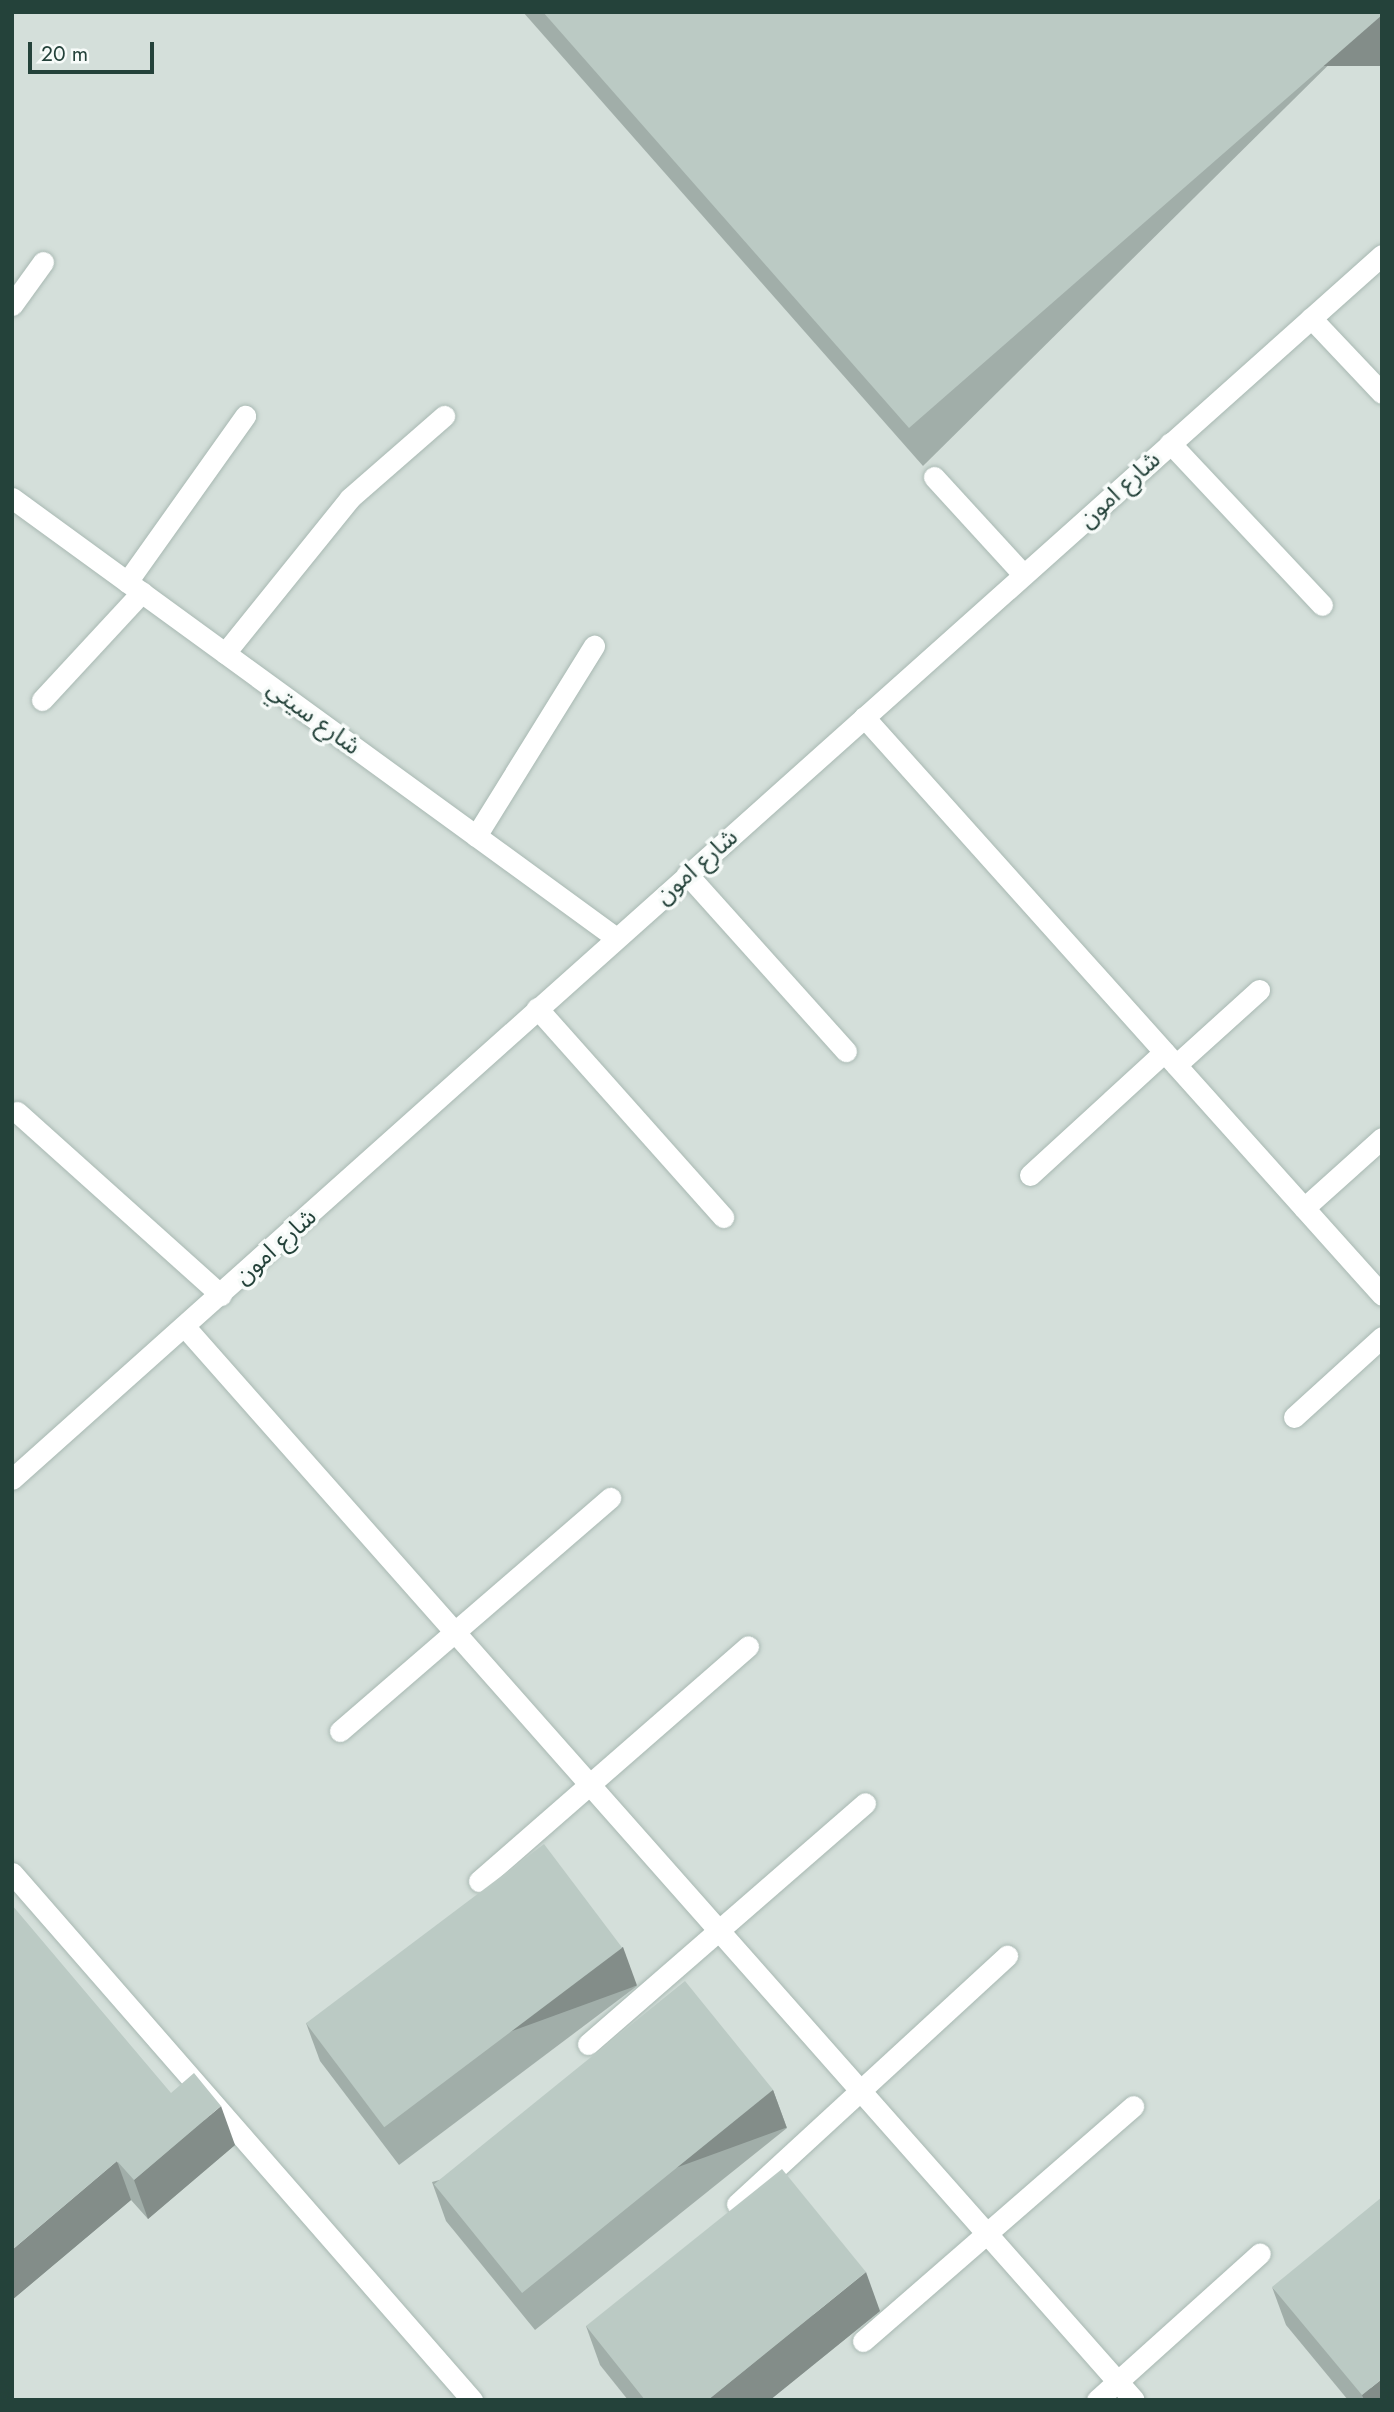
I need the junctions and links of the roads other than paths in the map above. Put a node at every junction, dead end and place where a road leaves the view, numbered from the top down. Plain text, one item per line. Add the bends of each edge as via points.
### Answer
1 (1382, 255) edge
2 (43, 262) dead end
3 (12, 305) edge
4 (1311, 318) junction
5 (1382, 393) edge
6 (245, 416) dead end
7 (443, 416) dead end
8 (1170, 443) junction
9 (934, 477) dead end
10 (12, 498) edge
11 (1023, 574) junction
12 (135, 587) junction
13 (1322, 605) dead end
14 (594, 646) dead end
15 (225, 653) junction
16 (43, 700) dead end
17 (864, 717) junction
18 (477, 836) junction
19 (687, 874) junction
20 (615, 937) junction
21 (1259, 990) dead end
22 (537, 1008) junction
23 (846, 1051) dead end
24 (1170, 1058) junction
25 (17, 1112) dead end
26 (1382, 1138) edge
27 (1030, 1175) dead end
28 (1304, 1208) junction
29 (723, 1217) dead end
30 (221, 1295) junction
31 (1382, 1295) edge
32 (185, 1327) junction
33 (1382, 1337) edge
34 (1294, 1417) dead end
35 (12, 1479) edge
36 (610, 1497) dead end
37 (454, 1632) junction
38 (748, 1646) dead end
39 (340, 1731) dead end
40 (590, 1785) junction
41 (865, 1803) dead end
42 (12, 1873) edge
43 (479, 1881) dead end
44 (719, 1930) junction
45 (1007, 1956) dead end
46 (588, 2044) dead end
47 (860, 2091) junction
48 (1133, 2106) dead end
49 (737, 2204) edge
50 (986, 2233) junction
51 (1260, 2253) dead end
52 (863, 2340) dead end
53 (1117, 2381) junction
54 (472, 2400) edge
55 (1097, 2400) edge
56 (1134, 2400) edge

1 - 4 lane, شارع امون
2 - 3 lane
4 - 5 lane
4 - 8 lane, شارع امون
6 - 12 lane
7 - 15 lane via 350,498
8 - 11 lane, شارع امون
8 - 13 lane
9 - 11 lane
10 - 12 lane, شارع سيتي
11 - 17 lane, شارع امون
12 - 15 lane, شارع سيتي
12 - 16 lane
14 - 18 lane
15 - 18 lane, شارع سيتي
17 - 19 lane, شارع امون
17 - 24 lane
18 - 20 lane, شارع سيتي
19 - 20 lane, شارع امون
19 - 23 lane
20 - 22 lane, شارع امون
21 - 24 lane
22 - 29 lane
22 - 30 lane, شارع امون
24 - 27 lane
24 - 28 lane
25 - 30 lane
26 - 28 lane
28 - 31 lane
30 - 32 lane, شارع امون
32 - 35 lane, شارع امون
32 - 37 lane
33 - 34 lane
36 - 37 lane
37 - 39 lane
37 - 40 lane
38 - 40 lane
40 - 43 lane
40 - 44 lane
41 - 44 lane
42 - 54 lane
44 - 46 lane
44 - 47 lane
45 - 47 lane
47 - 49 lane
47 - 50 lane
48 - 50 lane
50 - 52 lane
50 - 53 lane
51 - 53 lane
53 - 55 lane
53 - 56 lane

